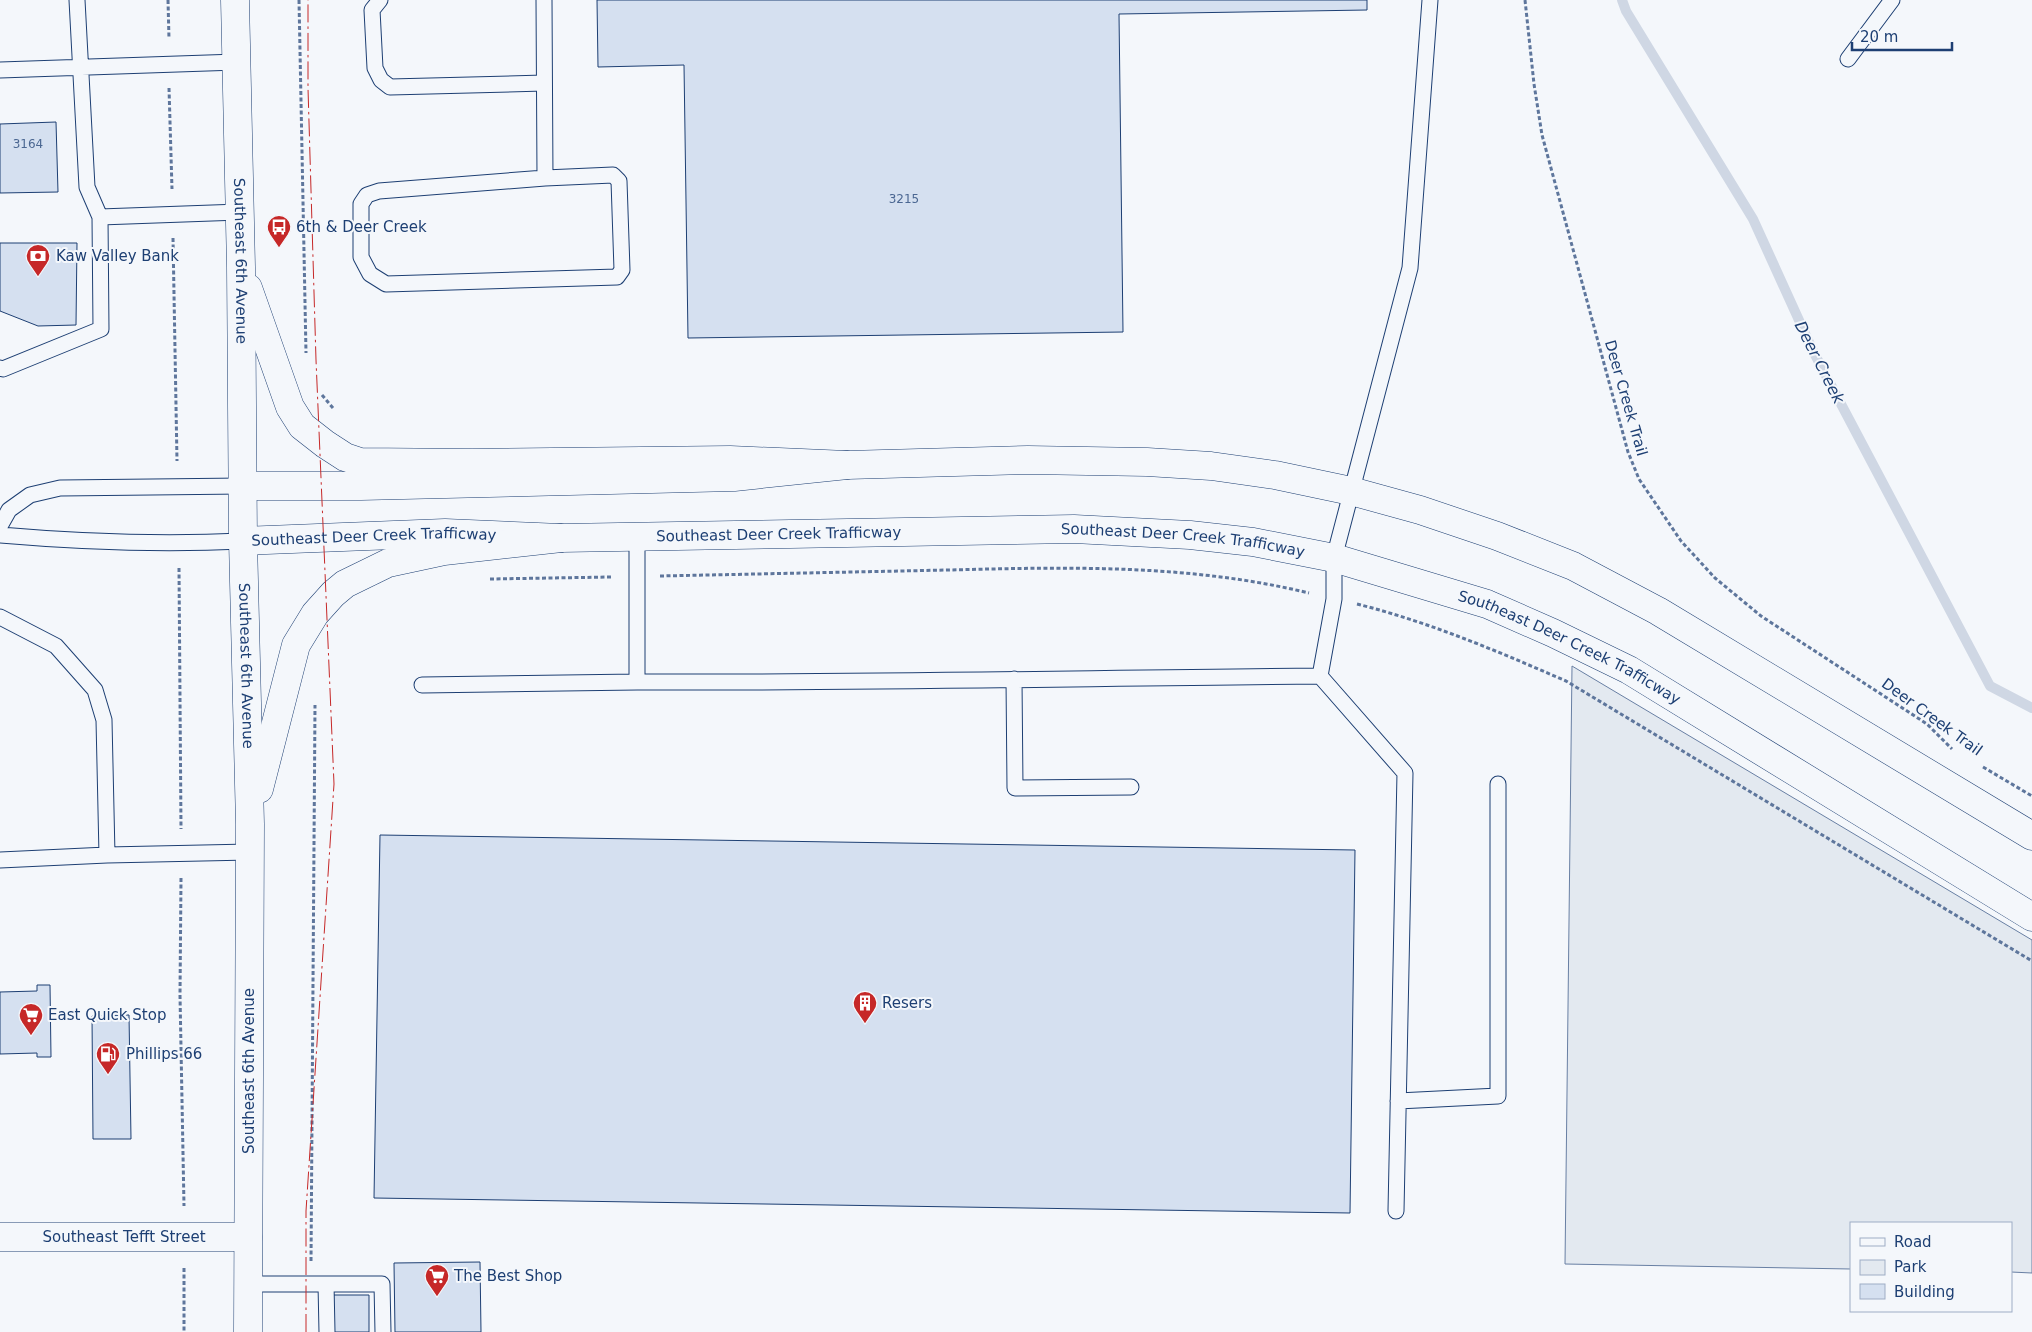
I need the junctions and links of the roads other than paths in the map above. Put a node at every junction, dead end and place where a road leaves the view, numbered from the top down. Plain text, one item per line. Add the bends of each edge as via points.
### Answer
1 (77, 0) edge
2 (235, 0) edge
3 (380, 0) edge
4 (544, 0) edge
5 (1430, 0) edge
6 (1892, 0) edge
7 (1848, 59) dead end
8 (237, 62) junction
9 (80, 68) junction
10 (0, 70) edge
11 (544, 83) junction
12 (545, 178) junction
13 (240, 212) junction
14 (100, 217) junction
15 (241, 267) junction
16 (0, 368) edge
17 (847, 465) junction
18 (243, 486) junction
19 (1351, 491) junction
20 (0, 526) edge
21 (0, 535) edge
22 (637, 537) junction
23 (561, 538) junction
24 (243, 541) junction
25 (1334, 558) junction
26 (0, 617) edge
27 (1320, 676) junction
28 (1014, 679) junction
29 (637, 682) junction
30 (422, 685) dead end
31 (1498, 784) dead end
32 (1131, 787) dead end
33 (250, 824) junction
34 (2032, 836) edge
35 (250, 852) junction
36 (107, 855) junction
37 (0, 860) edge
38 (2032, 917) edge
39 (1398, 1101) junction
40 (1396, 1211) dead end
41 (0, 1237) edge
42 (248, 1237) junction
43 (248, 1284) junction
44 (319, 1284) junction
45 (248, 1332) edge
46 (327, 1332) edge
47 (383, 1332) edge

1 - 9 lane
2 - 8 street, Southeast 6th Avenue
3 - 11 lane via 372,10 374,68 390,87
4 - 11 lane
5 - 19 lane via 1410,268
6 - 7 lane
8 - 9 lane
8 - 13 street, Southeast 6th Avenue
9 - 10 lane
9 - 14 lane via 87,187
11 - 12 lane
12 - 12 lane via 613,175 619,180 622,270 617,277 386,284 370,274 361,257 361,204 367,195 379,191
13 - 14 lane
13 - 15 street, Southeast 6th Avenue
14 - 16 lane via 101,329
15 - 17 street via 290,407 302,426 345,457 360,462 730,460
15 - 18 street, Southeast 6th Avenue
17 - 18 street via 734,477
17 - 19 street via 1028,460 1147,462 1276,475
18 - 20 lane via 60,488 30,495 9,510
18 - 24 street, Southeast 6th Avenue
19 - 25 lane
19 - 34 street via 1420,510 1573,566 1658,611
21 - 24 lane via 178,544
22 - 23 street, Southeast Deer Creek Trafficway
22 - 25 street, Southeast Deer Creek Trafficway via 1074,529 1253,542
22 - 29 lane
23 - 24 street, Southeast Deer Creek Trafficway via 446,533
23 - 33 street via 444,551 388,563 345,584 333,594 315,614 296,645
24 - 33 street, Southeast 6th Avenue
25 - 27 lane via 1334,599
25 - 38 street, Southeast Deer Creek Trafficway via 1487,604 1629,670
26 - 36 lane via 56,646 95,690 104,720
27 - 28 lane
27 - 39 lane via 1405,773
28 - 29 lane
28 - 32 lane via 1015,788
29 - 30 lane
31 - 39 lane via 1498,1096
33 - 35 street, Southeast 6th Avenue
35 - 36 lane
35 - 42 street, Southeast 6th Avenue
36 - 37 lane
39 - 40 lane
41 - 42 street, Southeast Tefft Street
42 - 43 street, Southeast 6th Avenue
43 - 44 lane
43 - 45 street, Southeast 6th Avenue
44 - 46 lane
44 - 47 lane via 382,1284

